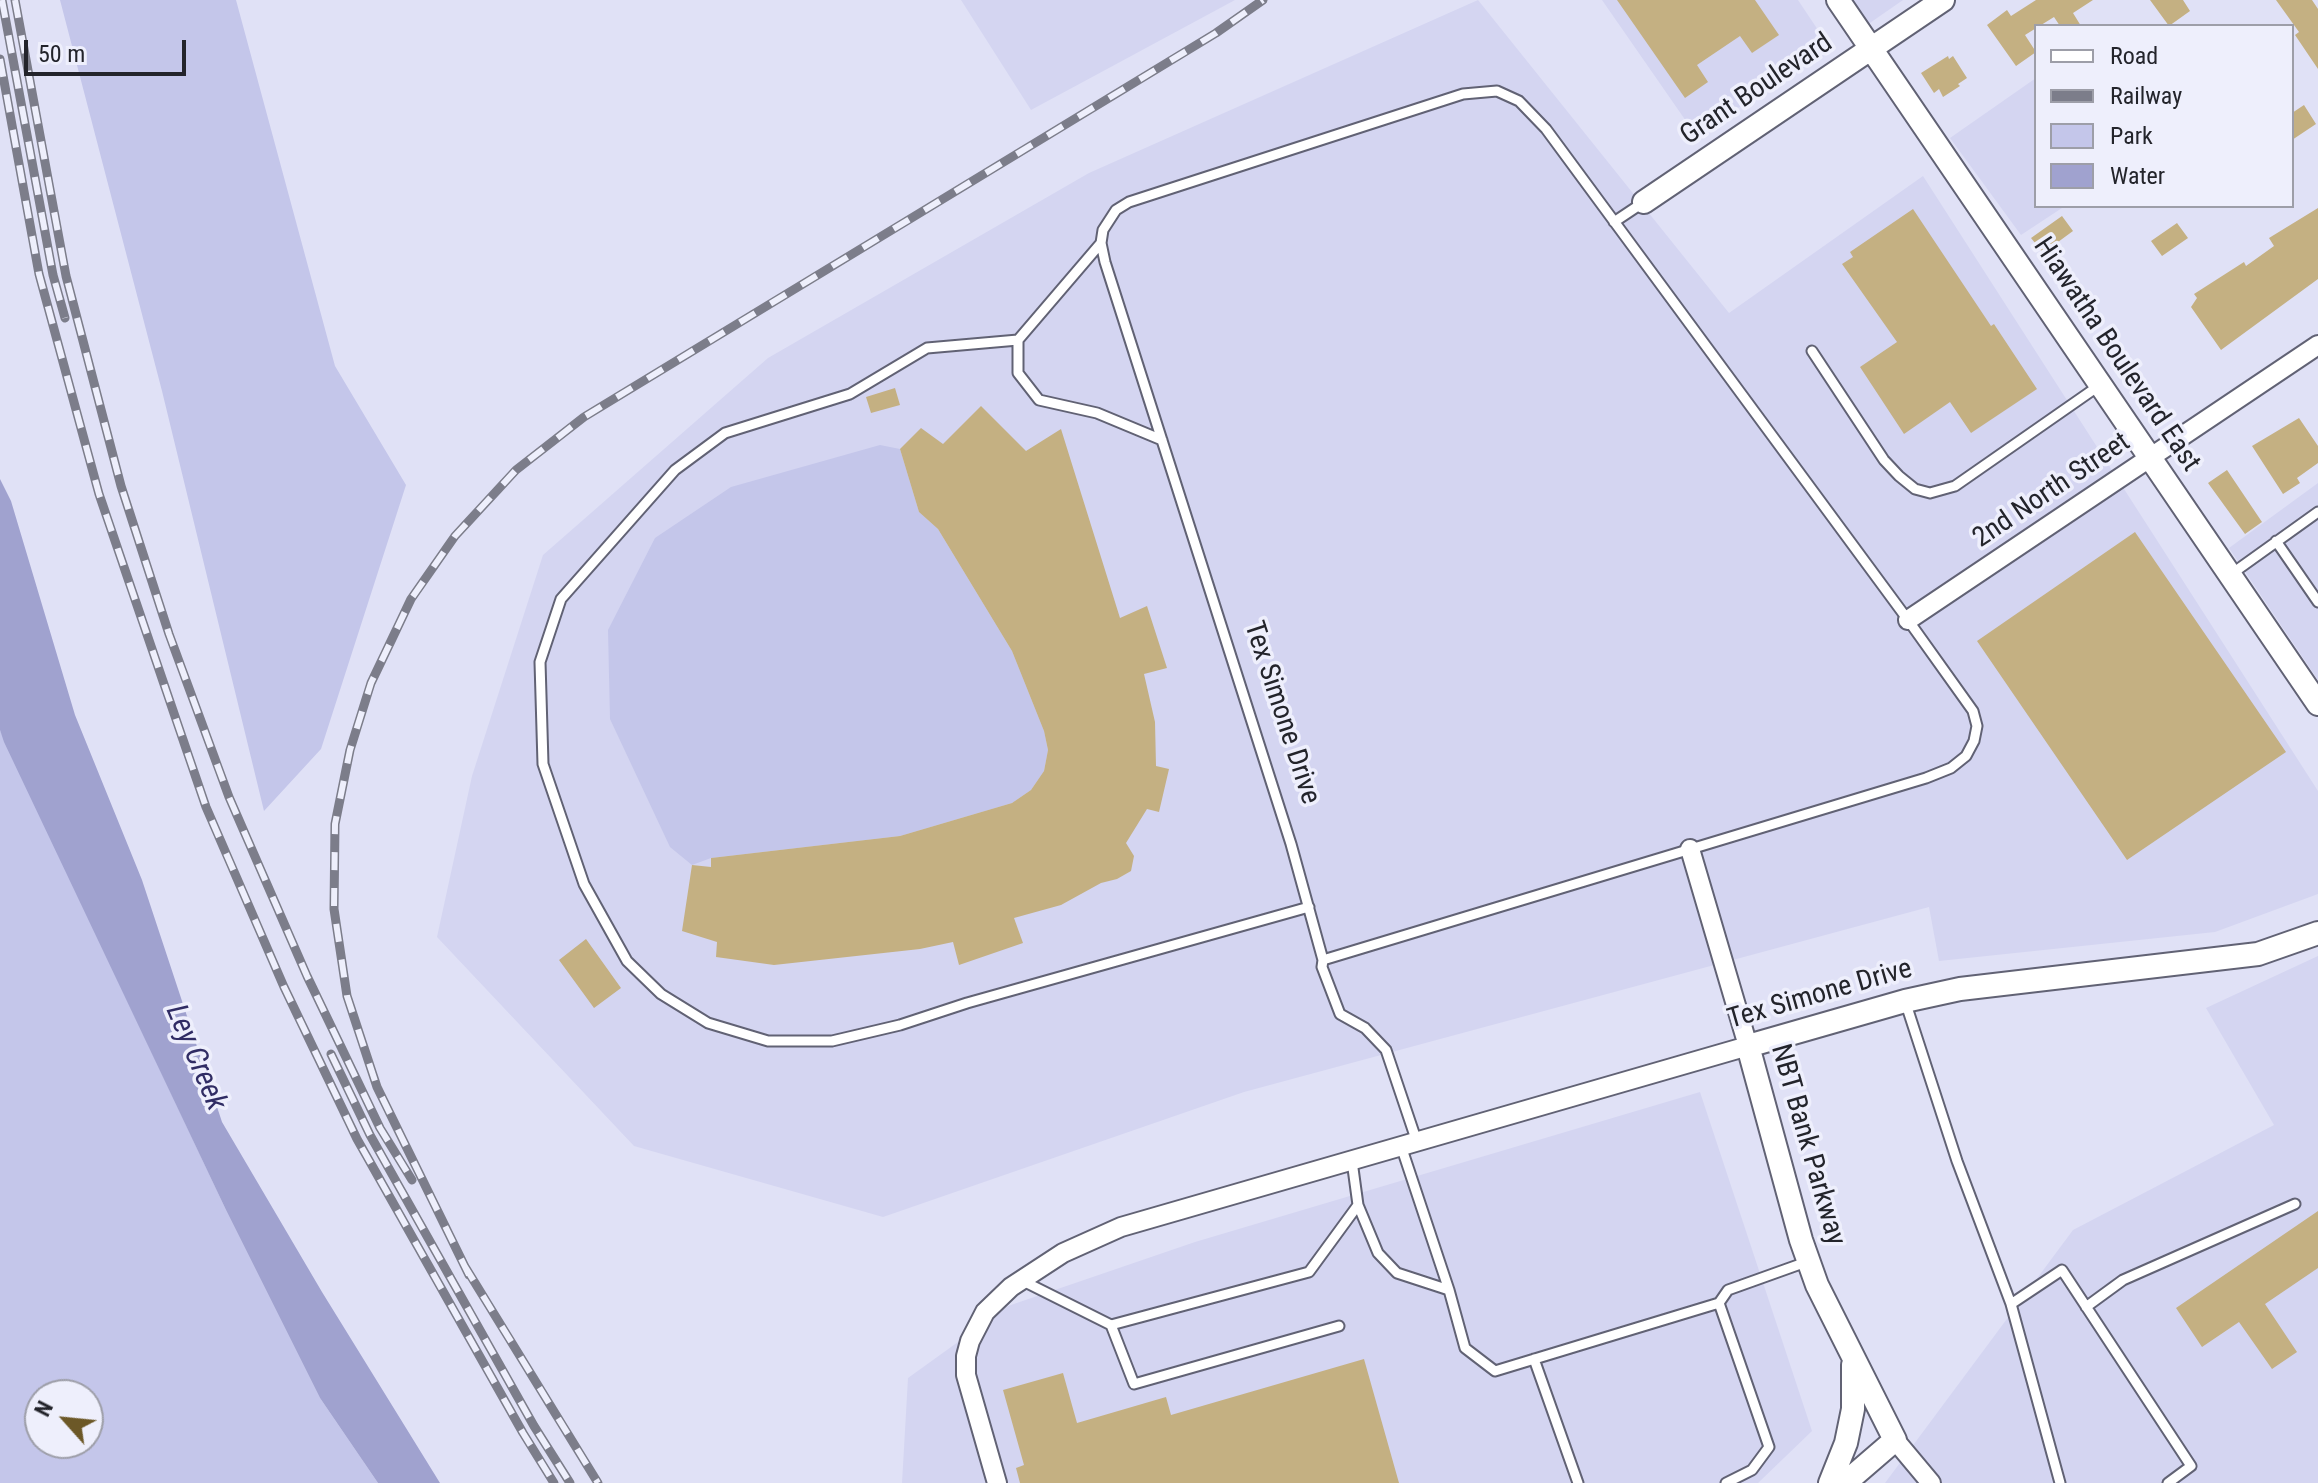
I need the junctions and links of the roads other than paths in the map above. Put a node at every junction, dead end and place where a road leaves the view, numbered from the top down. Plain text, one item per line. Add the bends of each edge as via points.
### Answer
1 (1838, 0) edge
2 (1943, 0) edge
3 (1871, 49) junction
4 (1644, 202) joint
5 (1614, 222) junction
6 (1101, 243) junction
7 (1018, 340) junction
8 (2318, 345) edge
9 (1812, 351) dead end
10 (2100, 385) junction
11 (1162, 440) junction
12 (2150, 459) junction
13 (2318, 512) edge
14 (2276, 541) junction
15 (2230, 575) junction
16 (2318, 602) edge
17 (1908, 620) junction
18 (2318, 704) edge
19 (1690, 849) junction
20 (1309, 907) junction
21 (2318, 933) edge
22 (1323, 960) junction
23 (1905, 1001) junction
24 (1748, 1046) junction
25 (1409, 1144) junction
26 (1352, 1161) junction
27 (2295, 1204) dead end
28 (1358, 1205) junction
29 (1809, 1261) junction
30 (1021, 1280) junction
31 (1449, 1290) junction
32 (1719, 1303) junction
33 (2011, 1304) junction
34 (2086, 1307) junction
35 (1111, 1325) junction
36 (1339, 1326) dead end
37 (1534, 1359) junction
38 (1853, 1360) junction
39 (1895, 1440) junction
40 (997, 1483) edge
41 (1578, 1483) edge
42 (1726, 1483) edge
43 (1830, 1483) edge
44 (1845, 1483) edge
45 (1931, 1483) edge
46 (2060, 1483) edge
47 (2168, 1483) edge

1 - 3 street, Hiawatha Boulevard East
2 - 3 street, Grant Boulevard
3 - 4 street, Grant Boulevard
3 - 10 street, Hiawatha Boulevard East
4 - 5 lane
5 - 6 lane via 1546,129 1519,101 1497,91 1463,94 1129,202 1116,210
5 - 17 lane
6 - 7 lane
6 - 11 lane, Tex Simone Drive
7 - 11 lane via 1018,373 1039,400 1097,413
7 - 20 lane via 927,348 850,394 725,433 675,470 561,599 540,662 543,764 584,884 627,961 661,994 708,1023 768,1041 832,1041 900,1025
8 - 12 street, 2nd North Street
9 - 10 lane via 1884,460 1915,489 1930,493 1955,486
10 - 12 street, Hiawatha Boulevard East
11 - 20 lane, Tex Simone Drive
12 - 15 street, Hiawatha Boulevard East
12 - 17 street, 2nd North Street
13 - 14 lane
14 - 15 lane
14 - 16 lane
15 - 18 street, Hiawatha Boulevard East
17 - 19 lane via 1973,711 1977,726 1966,756 1926,778
19 - 22 lane
19 - 24 street, NBT Bank Parkway
20 - 22 lane, Tex Simone Drive
21 - 23 street, Tex Simone Drive via 2258,954 1960,989
22 - 25 lane, Tex Simone Drive via 1340,1014 1365,1028 1386,1050
23 - 24 street, Tex Simone Drive
23 - 33 lane
24 - 25 street, Tex Simone Drive
24 - 29 street, NBT Bank Parkway
25 - 26 street, Tex Simone Drive
25 - 31 lane, Tex Simone Drive
26 - 28 lane
26 - 30 street, Tex Simone Drive via 1121,1227 1063,1253
27 - 34 lane via 2123,1280
28 - 31 lane via 1378,1253 1397,1273
28 - 35 lane via 1309,1272
29 - 32 lane via 1728,1290
29 - 38 street, NBT Bank Parkway
30 - 35 lane
30 - 40 street, Tex Simone Drive via 985,1312 966,1356 966,1375
31 - 37 lane, Tex Simone Drive via 1465,1348 1495,1371
32 - 37 lane
32 - 42 lane via 1769,1447 1752,1470
33 - 34 lane via 2062,1270
33 - 46 lane
34 - 47 lane via 2191,1466
35 - 36 lane via 1134,1384
37 - 41 lane
38 - 39 street, NBT Bank Parkway
38 - 43 street, NBT Bank Parkway via 1853,1409
39 - 44 street
39 - 45 street

